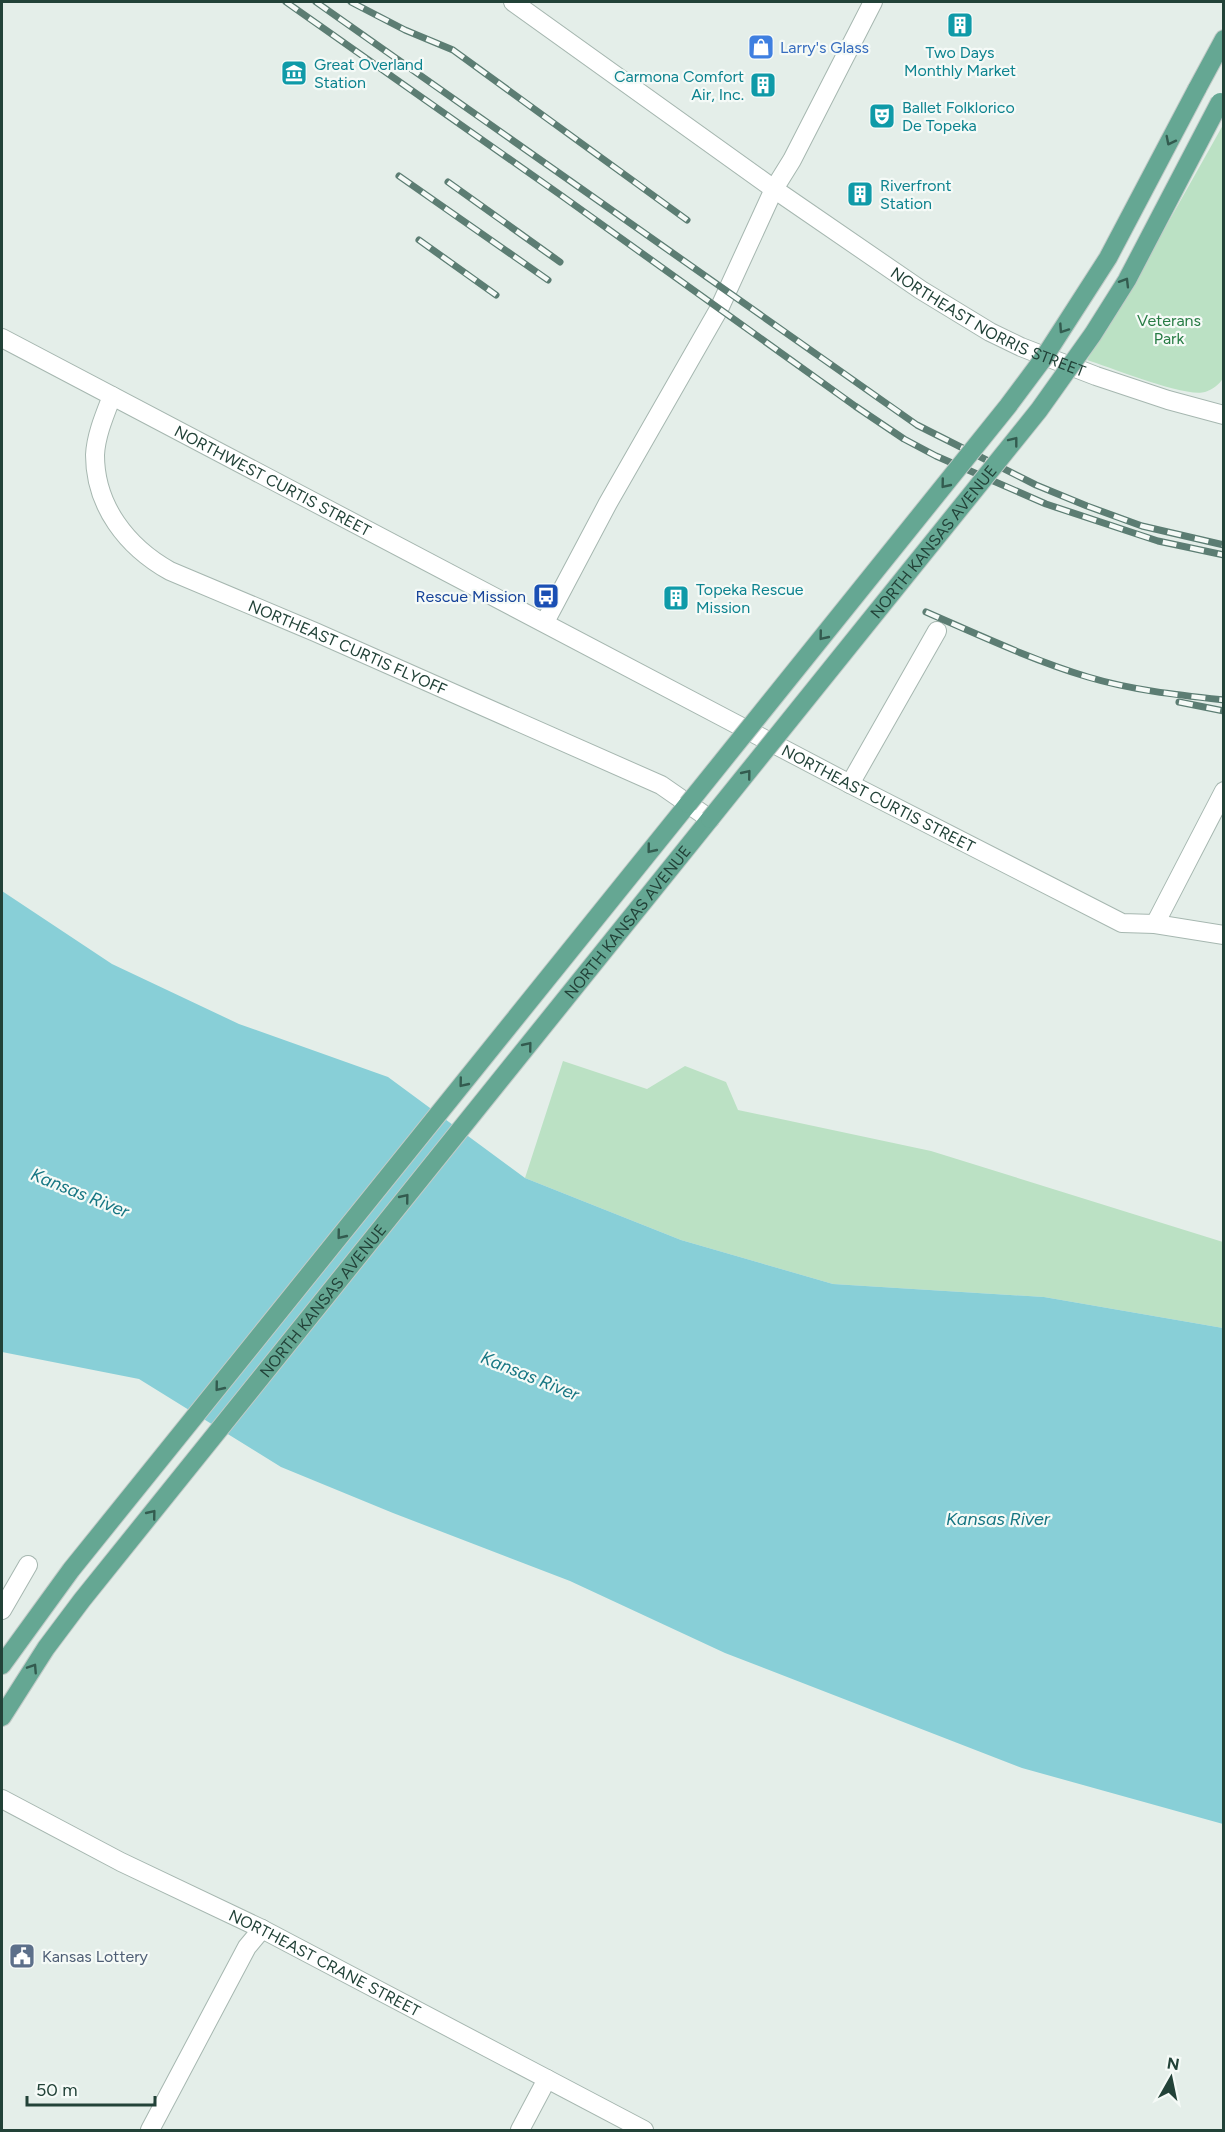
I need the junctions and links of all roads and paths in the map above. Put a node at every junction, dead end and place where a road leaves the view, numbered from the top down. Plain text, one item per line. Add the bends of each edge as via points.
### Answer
1 (513, 2) edge
2 (873, 2) edge
3 (1224, 39) edge
4 (1222, 99) edge
5 (774, 189) junction
6 (2, 338) edge
7 (112, 396) junction
8 (1224, 415) edge
9 (545, 622) junction
10 (937, 632) dead end
11 (850, 784) junction
12 (1224, 791) edge
13 (688, 804) junction
14 (710, 819) junction
15 (1155, 924) junction
16 (1224, 935) edge
17 (28, 1564) dead end
18 (2, 1610) edge
19 (2, 1665) edge
20 (2, 1717) edge
21 (2, 1799) edge
22 (262, 1929) junction
23 (547, 2079) junction
24 (150, 2130) edge
25 (520, 2130) edge
26 (644, 2130) edge

1 - 5 street, NORTHEAST NORRIS STREET
2 - 5 street
3 -> 13 main road, NORTH KANSAS AVENUE, bridge via 1108,258 1043,359
14 -> 4 main road, NORTH KANSAS AVENUE, bridge via 1039,410 1127,280
5 - 8 street, NORTHEAST NORRIS STREET via 921,290 990,332 1096,376
5 - 9 street via 719,309
6 - 7 street, NORTHWEST CURTIS STREET
7 - 9 street, NORTHWEST CURTIS STREET
7 - 13 street, NORTHEAST CURTIS FLYOFF via 95,455 99,486 115,523 127,539 156,563 661,785
9 - 11 street, NORTHEAST CURTIS STREET
10 - 11 street
11 - 15 street, NORTHEAST CURTIS STREET via 1122,923
12 - 15 street
13 - 14 street, NORTHEAST CURTIS FLYOFF
13 -> 19 main road, NORTH KANSAS AVENUE via 71,1570
20 -> 14 main road, NORTH KANSAS AVENUE via 82,1600
15 - 16 street, NORTHEAST CURTIS STREET
17 - 18 street
21 - 22 street, NORTHEAST CRANE STREET via 121,1862
22 - 23 street, NORTHEAST CRANE STREET
22 - 24 street via 247,1947
23 - 25 street
23 - 26 street, NORTHEAST CRANE STREET

